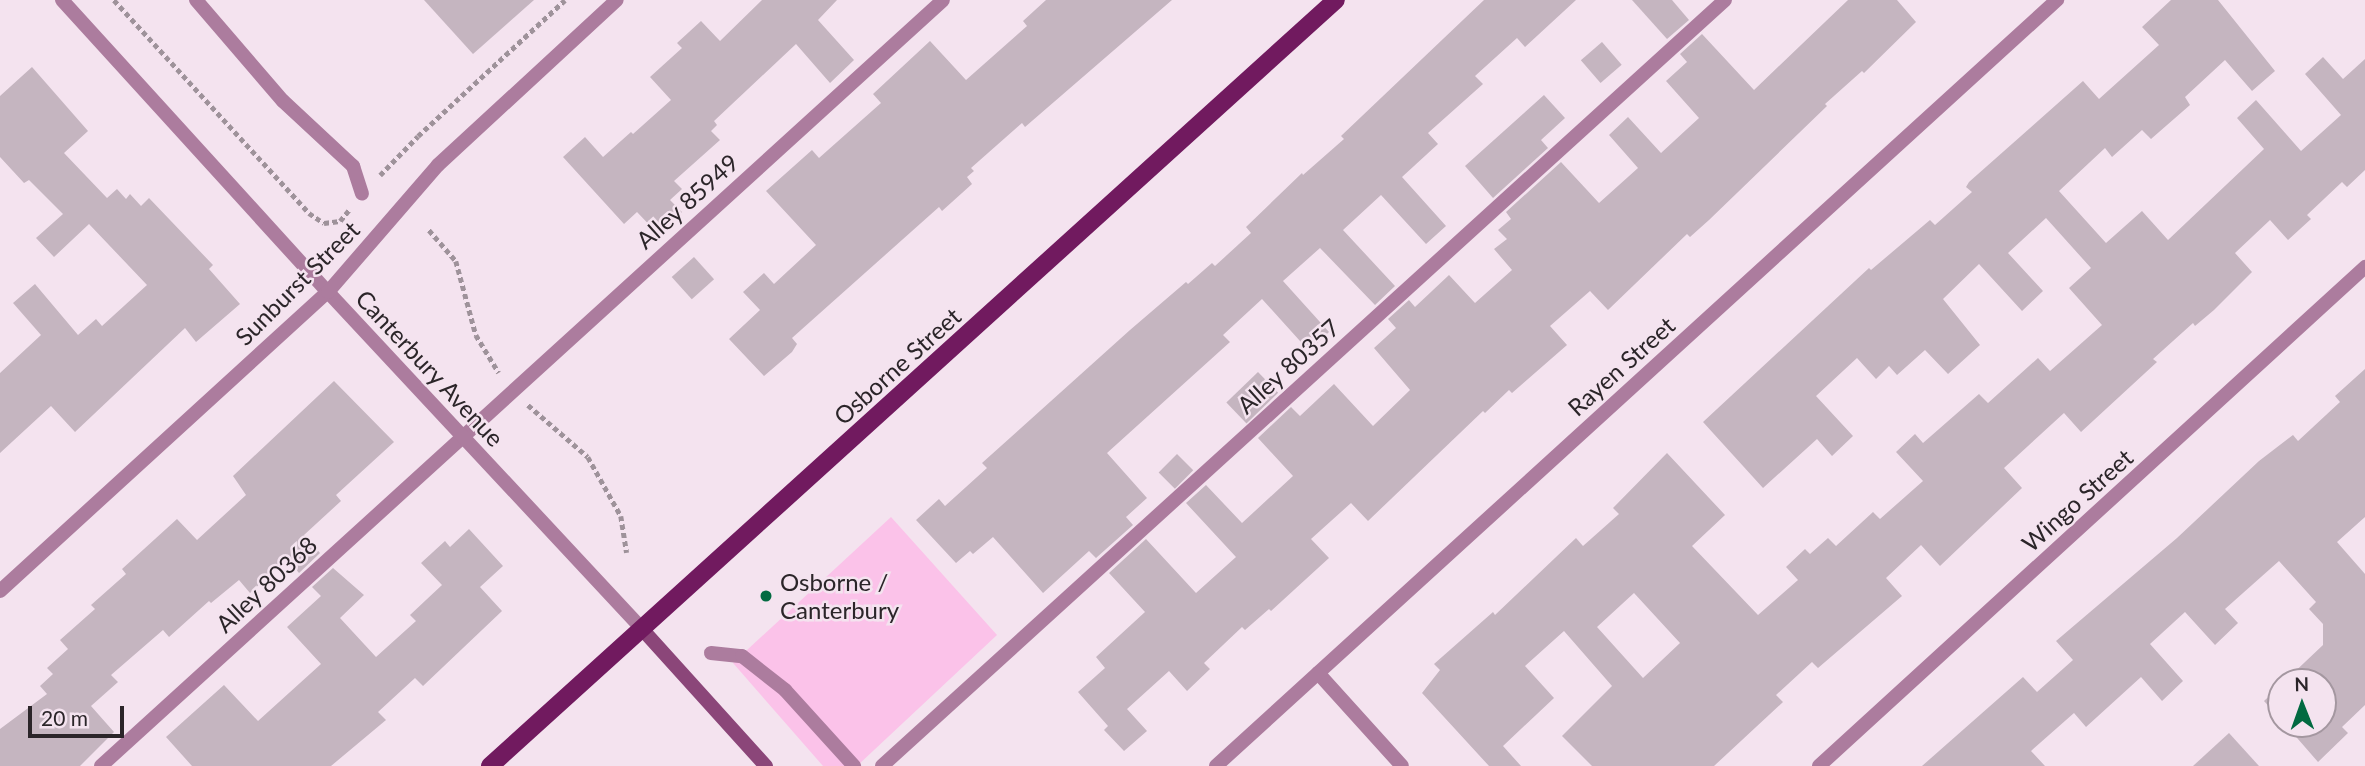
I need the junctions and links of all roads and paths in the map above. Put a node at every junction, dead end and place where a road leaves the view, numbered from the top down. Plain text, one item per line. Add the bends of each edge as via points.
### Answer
1 (62, 0) edge
2 (114, 0) edge
3 (196, 0) edge
4 (565, 0) edge
5 (617, 0) edge
6 (943, 0) edge
7 (1336, 0) edge
8 (1725, 0) edge
9 (2057, 0) edge
10 (362, 194) junction
11 (2365, 267) edge
12 (328, 292) junction
13 (461, 436) junction
14 (0, 591) edge
15 (642, 629) junction
16 (711, 653) dead end
17 (1318, 673) junction
18 (101, 766) edge
19 (490, 766) edge
20 (766, 766) edge
21 (854, 766) edge
22 (882, 766) edge
23 (1216, 766) edge
24 (1402, 766) edge
25 (1819, 766) edge

1 - 12 street, Canterbury Avenue
2 - 10 path via 309,213 324,223 340,221
3 - 10 street via 283,101 353,166
4 - 10 path
5 - 12 street, Sunburst Street via 438,165
6 - 13 street, Alley 85949
7 - 15 main road, Osborne Street
8 - 22 street, Alley 80357
9 - 17 street, Rayen Street
11 - 25 street, Wingo Street
12 - 13 street, Canterbury Avenue
12 - 14 street, Sunburst Street
13 - 15 street, Canterbury Avenue
13 - 18 street, Alley 80368
15 - 19 main road, Osborne Street
15 - 20 street, Canterbury Avenue
16 - 21 street via 743,656 785,690
17 - 23 street, Rayen Street
17 - 24 street

